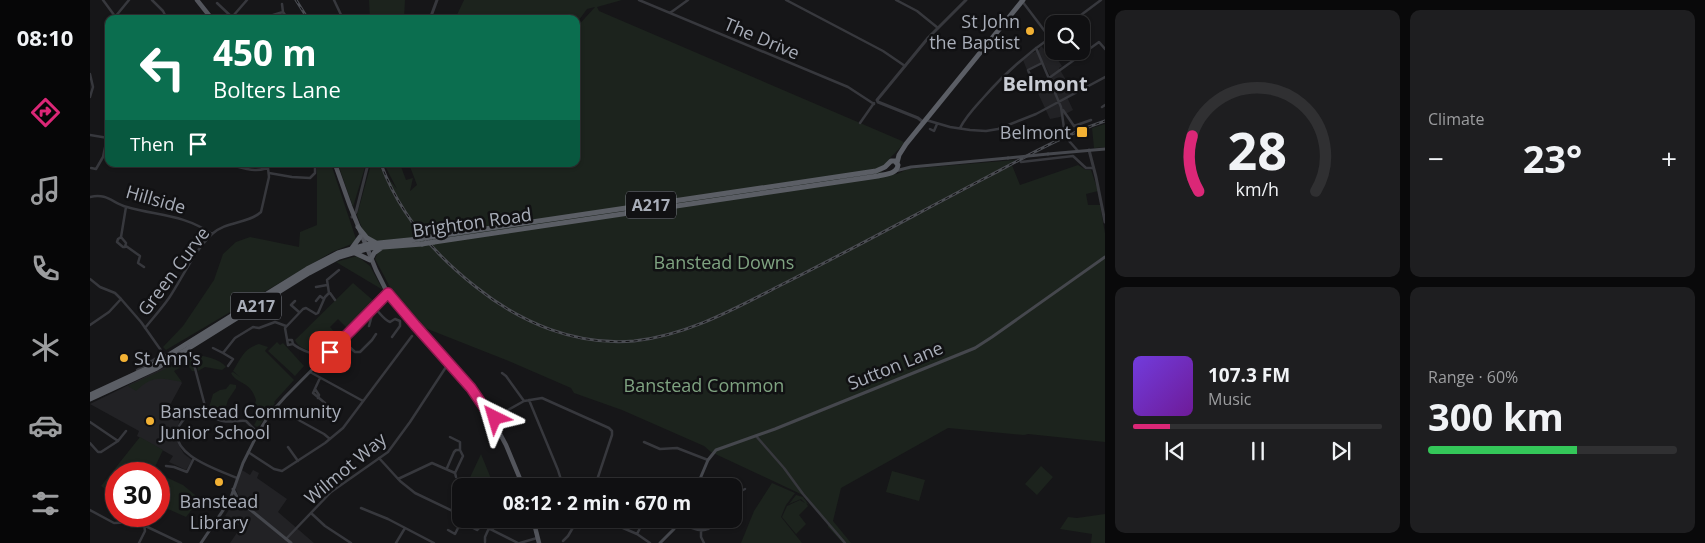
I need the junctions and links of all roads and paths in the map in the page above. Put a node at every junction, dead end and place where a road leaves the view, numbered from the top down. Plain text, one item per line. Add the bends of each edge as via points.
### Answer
1 (102, 0) edge
2 (129, 0) edge
3 (152, 0) edge
4 (197, 0) edge
5 (247, 0) edge
6 (334, 0) edge
7 (437, 0) edge
8 (639, 0) edge
9 (688, 0) edge
10 (786, 0) edge
11 (896, 0) edge
12 (966, 0) edge
13 (1022, 0) edge
14 (1102, 0) edge
15 (217, 3) dead end
16 (282, 4) dead end
17 (283, 12) junction
18 (670, 13) junction
19 (114, 15) edge
20 (118, 15) edge
21 (165, 15) edge
22 (209, 15) edge
23 (231, 15) edge
24 (236, 15) edge
25 (273, 15) dead end
26 (285, 15) edge
27 (341, 15) edge
28 (431, 15) edge
29 (1081, 15) edge
30 (938, 28) junction
31 (1045, 31) edge
32 (1045, 42) edge
33 (1036, 48) junction
34 (1105, 49) edge
35 (1042, 63) junction
36 (905, 66) junction
37 (90, 74) edge
38 (1105, 77) edge
39 (1049, 78) junction
40 (1036, 91) dead end
41 (90, 96) edge
42 (875, 102) junction
43 (1060, 102) junction
44 (1061, 106) junction
45 (1091, 120) dead end
46 (925, 121) junction
47 (860, 123) dead end
48 (937, 124) junction
49 (959, 128) junction
50 (930, 129) dead end
51 (90, 135) edge
52 (105, 138) edge
53 (105, 148) edge
54 (1105, 149) edge
55 (1089, 150) junction
56 (1078, 151) junction
57 (900, 152) junction
58 (1021, 162) dead end
59 (888, 163) junction
60 (897, 163) junction
61 (243, 167) edge
62 (315, 167) edge
63 (336, 167) edge
64 (367, 167) edge
65 (911, 167) junction
66 (91, 168) dead end
67 (248, 168) joint
68 (268, 168) joint
69 (1093, 168) junction
70 (894, 172) junction
71 (269, 174) junction
72 (90, 197) edge
73 (126, 207) junction
74 (353, 216) junction
75 (1105, 222) edge
76 (358, 227) junction
77 (212, 234) junction
78 (121, 237) junction
79 (360, 237) junction
80 (433, 240) junction
81 (421, 241) junction
82 (376, 243) junction
83 (126, 246) junction
84 (366, 247) junction
85 (382, 248) junction
86 (351, 251) junction
87 (336, 257) junction
88 (1105, 257) edge
89 (371, 259) junction
90 (144, 267) dead end
91 (339, 270) dead end
92 (90, 278) edge
93 (328, 285) junction
94 (316, 287) dead end
95 (330, 293) junction
96 (388, 293) junction
97 (121, 299) junction
98 (324, 299) junction
99 (316, 300) dead end
100 (335, 300) dead end
101 (294, 301) dead end
102 (377, 310) junction
103 (299, 312) junction
104 (90, 325) edge
105 (286, 326) junction
106 (369, 326) dead end
107 (145, 328) junction
108 (376, 334) dead end
109 (412, 336) dead end
110 (392, 337) dead end
111 (342, 340) junction
112 (213, 348) dead end
113 (223, 353) junction
114 (165, 356) junction
115 (192, 356) dead end
116 (323, 359) junction
117 (449, 363) junction
118 (228, 366) dead end
119 (310, 372) junction
120 (502, 373) dead end
121 (320, 378) junction
122 (90, 394) edge
123 (90, 400) edge
124 (529, 400) junction
125 (363, 401) junction
126 (524, 401) junction
127 (325, 403) dead end
128 (276, 407) junction
129 (204, 412) junction
130 (492, 419) junction
131 (90, 422) edge
132 (126, 431) dead end
133 (258, 433) junction
134 (756, 436) junction
135 (450, 437) dead end
136 (330, 439) junction
137 (118, 441) junction
138 (644, 442) dead end
139 (90, 443) edge
140 (288, 447) dead end
141 (460, 450) junction
142 (248, 452) junction
143 (194, 458) junction
144 (380, 458) junction
145 (708, 460) junction
146 (298, 461) junction
147 (170, 466) edge
148 (446, 468) junction
149 (455, 473) junction
150 (456, 477) dead end
151 (237, 478) junction
152 (520, 478) edge
153 (560, 478) edge
154 (598, 478) edge
155 (701, 478) edge
156 (398, 479) junction
157 (233, 488) junction
158 (745, 490) dead end
159 (742, 491) edge
160 (234, 500) junction
161 (361, 508) dead end
162 (90, 510) edge
163 (452, 510) edge
164 (311, 513) junction
165 (105, 518) edge
166 (144, 527) edge
167 (152, 528) joint
168 (405, 528) junction
169 (458, 528) edge
170 (536, 528) edge
171 (572, 528) edge
172 (624, 528) edge
173 (640, 528) edge
174 (673, 528) edge
175 (694, 528) edge
176 (710, 528) edge
177 (491, 529) joint
178 (448, 530) dead end
179 (701, 530) junction
180 (145, 532) junction
181 (482, 532) dead end
182 (486, 534) junction
183 (637, 534) junction
184 (538, 537) junction
185 (286, 539) junction
186 (563, 541) dead end
187 (485, 542) dead end
188 (139, 543) edge
189 (181, 543) edge
190 (201, 543) edge
191 (291, 543) edge
192 (351, 543) edge
193 (396, 543) edge
194 (434, 543) edge
195 (519, 543) edge
196 (540, 543) edge
197 (650, 543) edge
198 (660, 543) edge
199 (704, 543) edge
200 (845, 543) edge

1 - 19 street
2 - 20 street
3 - 21 street
4 - 22 main road
5 - 24 street
6 - 27 street
7 - 28 street
8 - 18 street, The Drive
9 - 18 street
10 - 36 street
11 - 30 street
12 - 30 street
13 - 31 street
13 - 46 highway, A217
14 - 29 street
15 - 23 street
16 - 17 street
17 - 25 street
17 - 26 street
18 - 42 street, The Drive via 848,87
30 - 36 street
32 - 33 street
33 - 35 street
33 - 49 street via 999,80
34 - 39 street via 1099,42
35 - 39 street
35 - 40 street via 1028,70
36 - 42 street
37 - 41 street via 93,87
38 - 43 street
39 - 43 street
42 - 46 street
42 - 47 street
43 - 44 street
43 - 49 street via 998,129
44 - 45 street via 1074,126
44 - 56 street, bridge via 1064,128
46 - 48 street
46 - 57 highway, A217
48 - 49 street
48 - 50 street via 934,131
51 - 52 street
53 - 66 street via 101,162 96,169
54 - 55 main road, Brighton Road
55 - 56 main road, Brighton Road
55 - 69 street
56 - 65 main road, Brighton Road, bridge
57 - 59 highway, A217
57 - 60 highway, A217
58 - 69 street via 1073,156 1086,168
59 - 60 highway
59 - 70 highway via 888,170
59 - 80 highway, Brighton Road / A217 via 876,171
60 - 65 main road, Brighton Road
60 - 70 highway
61 - 67 street
62 - 71 street via 310,178
63 - 74 main road
64 - 74 street
65 - 70 main road, Brighton Road
67 - 68 street
68 - 71 street, Green Curve
69 - 75 street
70 - 80 highway, Brighton Road / A217 via 736,198
71 - 77 street, Green Curve via 261,212
72 - 73 street, Hillside via 106,197
73 - 77 street, Hillside via 184,219
73 - 78 street
74 - 76 main road
74 - 79 main road
76 - 82 highway
76 - 84 main road
77 - 107 street, Green Curve
78 - 83 street
78 - 83 street via 118,244
79 - 84 main road
79 - 86 highway
80 - 81 highway, Brighton Road / A217, bridge
81 - 82 highway, Brighton Road / A217
81 - 85 highway, Brighton Road / A217
82 - 84 highway, Brighton Road / A217
83 - 90 street via 140,256 138,263
84 - 85 highway, Brighton Road / A217
84 - 86 highway, Brighton Road / A217
84 - 89 main road
85 - 89 highway
86 - 87 highway, Brighton Road / A217
86 - 89 highway
87 - 114 highway, Brighton Road / A217 via 307,270
87 - 123 highway, Brighton Road / A217 via 158,368
88 - 134 main road, Sutton Lane via 975,348
89 - 96 main road
91 - 93 street via 326,278
92 - 97 street
93 - 94 street
93 - 95 street
95 - 98 street
95 - 100 street
96 - 102 main road
96 - 117 main road
97 - 104 street
97 - 107 street
98 - 99 street via 320,296
98 - 103 street via 317,314 306,308
101 - 103 street via 291,305
102 - 106 street
102 - 110 street via 388,322 400,321
102 - 111 main road
103 - 105 street
105 - 113 street via 275,322 254,329 235,338
105 - 116 street via 288,344
107 - 114 street
108 - 111 street via 360,352
109 - 125 street
111 - 116 main road
112 - 113 street
113 - 118 street via 234,358
114 - 122 highway, Brighton Road / A217 via 146,369
115 - 129 street
116 - 119 main road
117 - 130 main road
117 - 144 street, Wilmot Way via 398,440
119 - 121 street
119 - 128 main road
120 - 126 street
121 - 125 street
121 - 127 street via 313,393
124 - 126 street
124 - 153 street
124 - 154 street via 544,399 612,431
125 - 136 street via 346,425
126 - 130 street
128 - 133 main road
128 - 136 street
129 - 133 street via 223,422 246,420
129 - 143 street via 191,414 182,421 178,430 181,446
130 - 152 main road
131 - 137 street
132 - 137 street
133 - 142 main road
134 - 145 main road, Sutton Lane via 716,450
134 - 200 street
135 - 141 street via 460,442
136 - 146 street
137 - 139 street via 99,452
138 - 145 street via 660,449 677,448
140 - 146 street
141 - 148 street via 454,452
141 - 149 street via 463,456
142 - 146 street via 279,471
142 - 151 main road
143 - 147 street via 187,472
143 - 151 street
144 - 156 street
144 - 164 street, Wilmot Way via 331,492
145 - 155 main road
148 - 149 street
148 - 156 street via 430,463
149 - 150 street
151 - 157 main road
156 - 163 street via 419,496
157 - 160 main road
157 - 160 main road via 231,495
158 - 159 street
160 - 185 main road
160 - 190 main road via 225,506
161 - 168 street
162 - 165 street
164 - 185 street, Wilmot Way
164 - 192 street
166 - 180 street
167 - 180 street
167 - 189 street
168 - 193 street
168 - 194 street
169 - 178 street via 455,534
170 - 184 main road
171 - 186 street
172 - 183 street
173 - 183 street
174 - 198 main road
175 - 179 street
176 - 179 street
177 - 182 street
177 - 195 street
179 - 199 street
180 - 188 street
181 - 182 street
182 - 187 street
183 - 197 street
184 - 195 street
184 - 196 main road
185 - 191 main road

